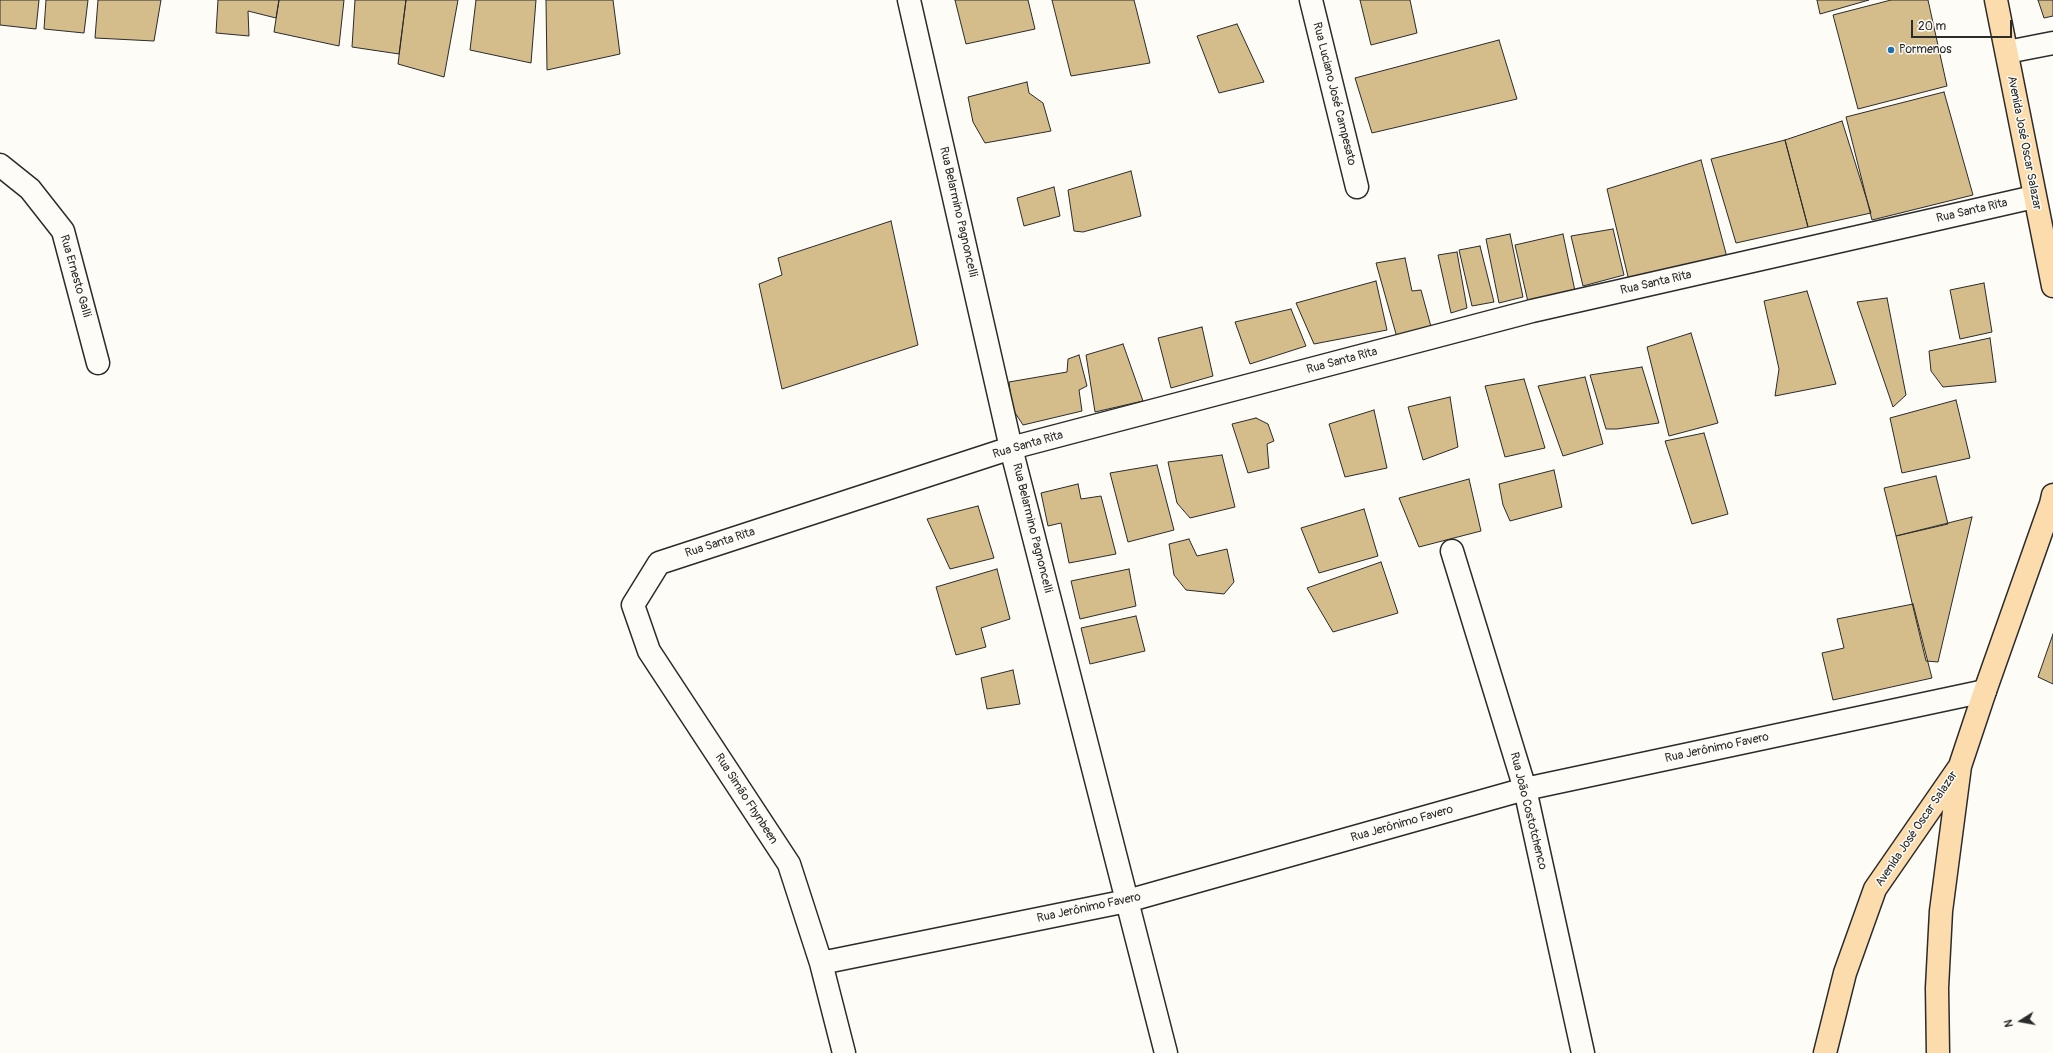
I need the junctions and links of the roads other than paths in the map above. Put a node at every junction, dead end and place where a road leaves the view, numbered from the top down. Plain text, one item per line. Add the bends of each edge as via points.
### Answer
1 (909, 0) edge
2 (1310, 0) edge
3 (1996, 0) edge
4 (2053, 43) edge
5 (2007, 52) junction
6 (0, 165) edge
7 (1357, 187) dead end
8 (2034, 197) junction
9 (2053, 286) edge
10 (98, 363) dead end
11 (1011, 448) junction
12 (2053, 495) edge
13 (1452, 551) dead end
14 (659, 563) joint
15 (1984, 691) junction
16 (1960, 766) junction
17 (1525, 789) junction
18 (1127, 901) junction
19 (821, 963) junction
20 (844, 1053) edge
21 (1166, 1053) edge
22 (1583, 1053) edge
23 (1824, 1053) edge
24 (1938, 1053) edge

1 - 11 street, Rua Belarmino Pagnoncelli
2 - 7 street, Rua Luciano José Campesato
3 - 5 highway, Avenida José Oscar Salazar
4 - 5 street
5 - 8 highway, Avenida José Oscar Salazar
6 - 10 street, Rua Ernesto Galli via 30,189 63,231
8 - 9 highway, Avenida José Oscar Salazar
8 - 11 street, Rua Santa Rita via 1532,311
11 - 14 street, Rua Santa Rita
11 - 18 street, Rua Belarmino Pagnoncelli
12 - 15 highway, Avenida José Oscar Salazar
13 - 17 street, Rua João Costotchenco
14 - 19 street, Rua Simão Fhynbeen via 633,605 649,651 789,864
15 - 16 highway, Avenida José Oscar Salazar
15 - 17 street, Rua Jerônimo Favero
16 - 23 highway, Avenida José Oscar Salazar via 1875,889 1845,972
16 - 24 highway, Avenida José Oscar Salazar via 1941,911 1937,988
17 - 18 street, Rua Jerônimo Favero
17 - 22 street, Rua João Costotchenco
18 - 19 street, Rua Jerônimo Favero
18 - 21 street, Rua Belarmino Pagnoncelli
19 - 20 street, Rua Simão Fhynbeen

